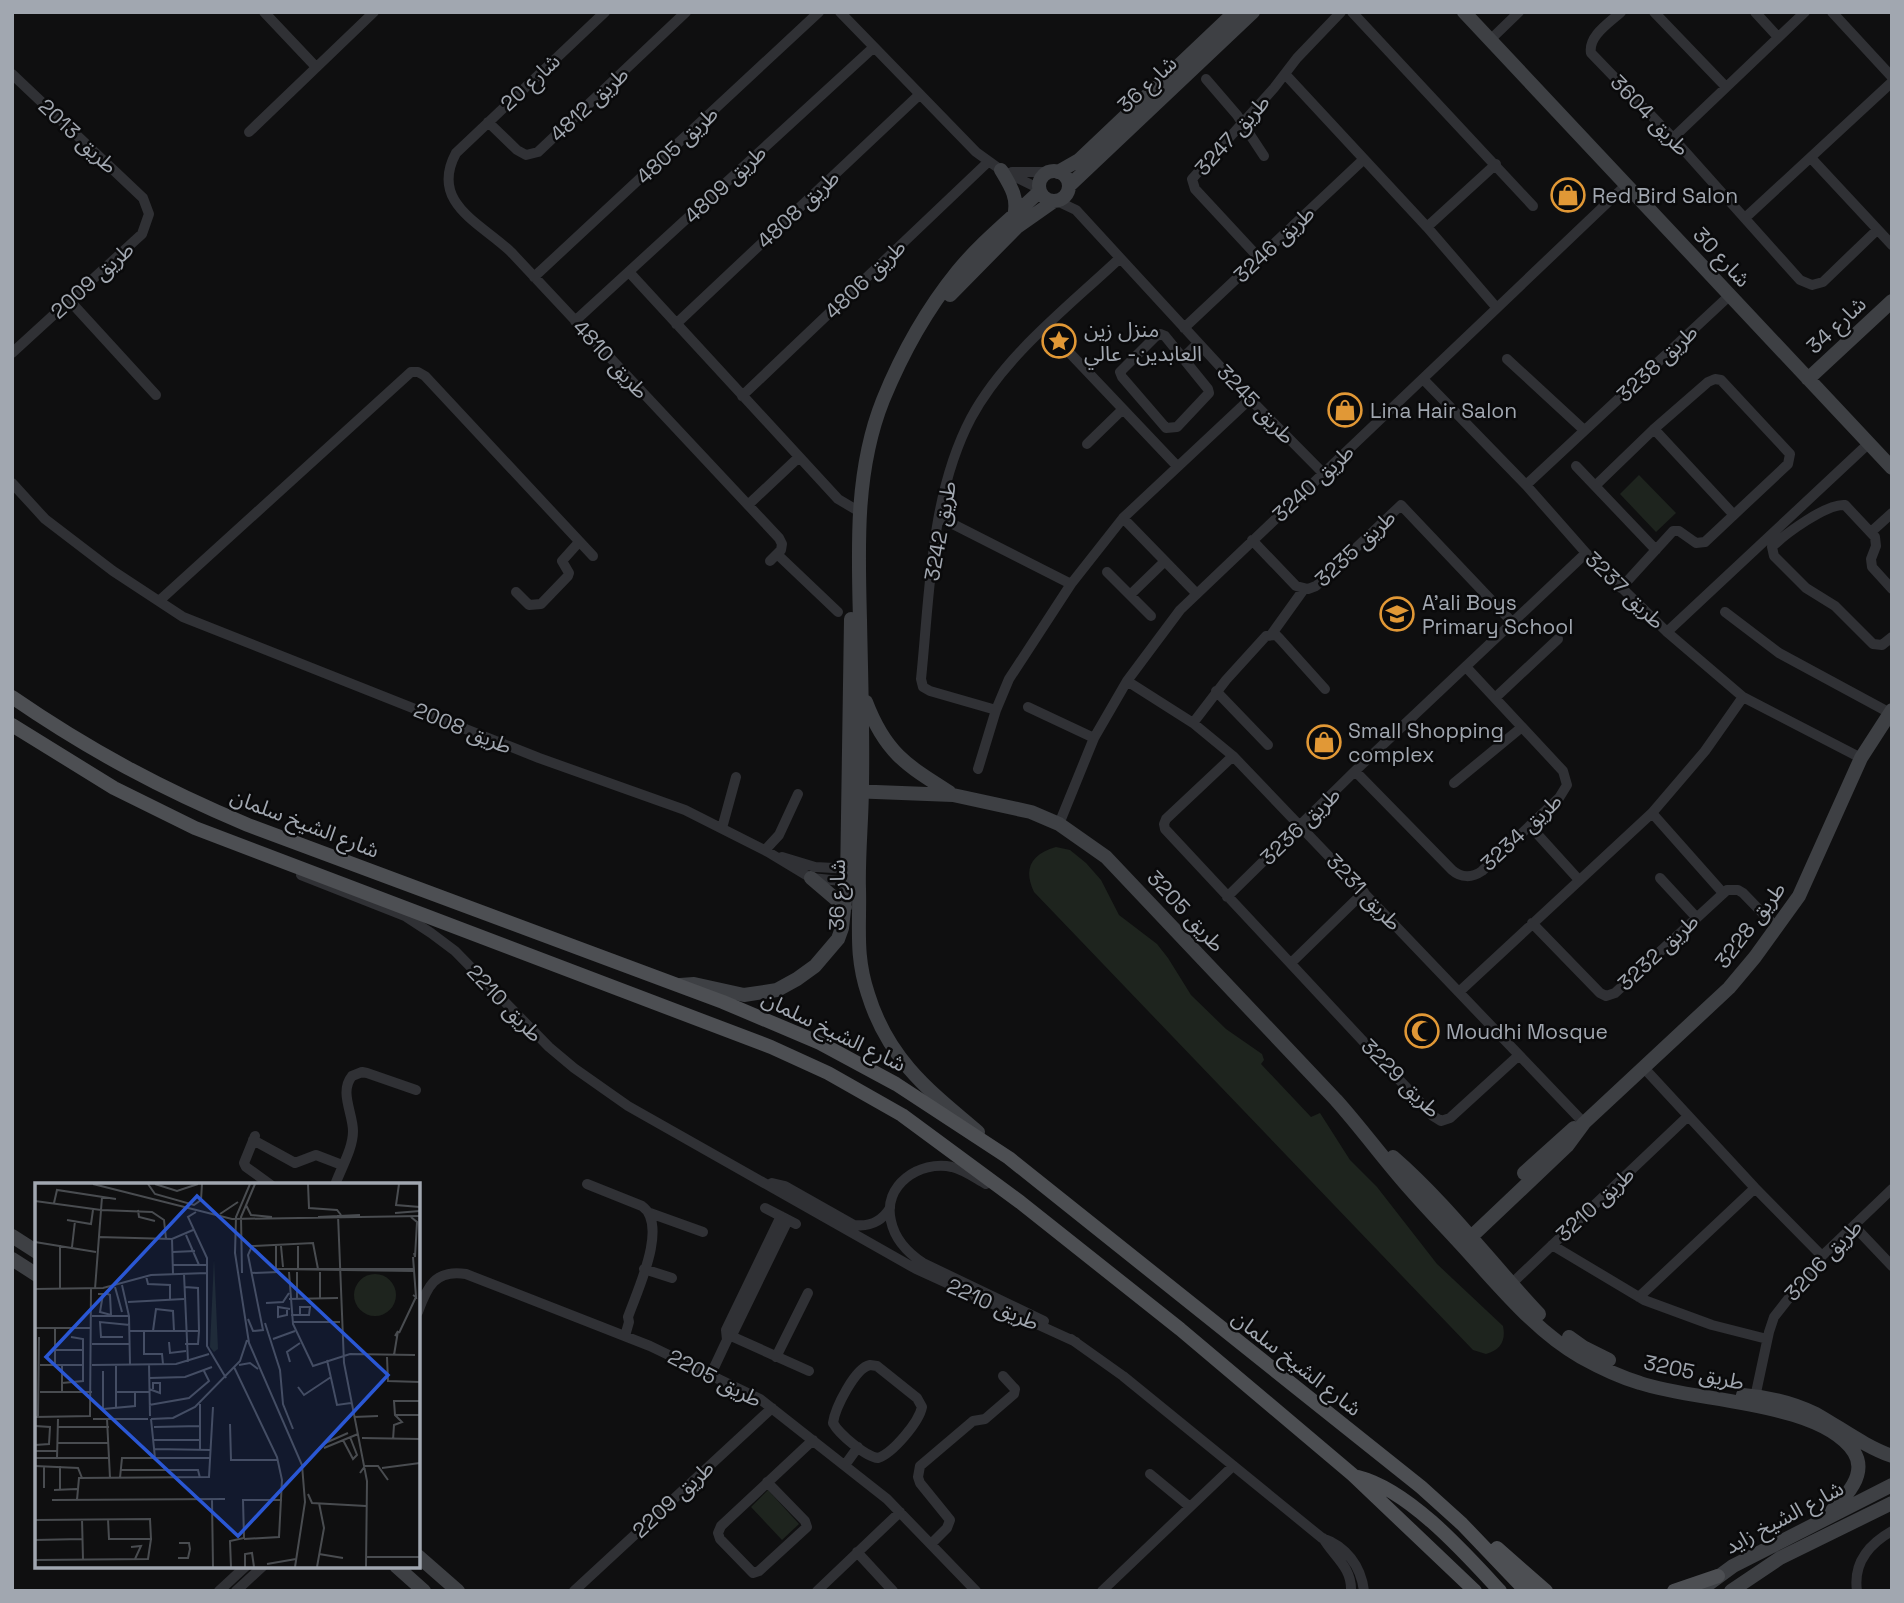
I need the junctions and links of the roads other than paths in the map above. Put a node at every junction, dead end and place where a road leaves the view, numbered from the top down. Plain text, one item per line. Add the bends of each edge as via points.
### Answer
1 (264, 12) edge
2 (374, 12) edge
3 (605, 12) edge
4 (686, 12) edge
5 (819, 12) edge
6 (840, 12) edge
7 (1235, 12) edge
8 (1253, 12) edge
9 (1341, 12) edge
10 (1352, 12) edge
11 (1464, 12) edge
12 (1519, 12) edge
13 (1621, 12) edge
14 (1654, 12) edge
15 (1755, 12) edge
16 (1805, 12) edge
17 (1832, 12) edge
18 (1778, 37) junction
19 (1490, 40) junction
20 (874, 47) junction
21 (316, 67) junction
22 (12, 74) edge
23 (1285, 74) junction
24 (1892, 77) edge
25 (1206, 79) dead end
26 (1892, 82) edge
27 (1726, 87) junction
28 (919, 95) junction
29 (488, 122) junction
30 (1241, 124) junction
31 (249, 132) dead end
32 (1672, 138) junction
33 (456, 153) joint
34 (1264, 156) dead end
35 (1811, 158) junction
36 (1364, 159) junction
37 (988, 162) junction
38 (1496, 164) junction
39 (1001, 170) junction
40 (1053, 172) junction
41 (1626, 186) junction
42 (1040, 190) junction
43 (1062, 194) junction
44 (143, 198) joint
45 (1533, 206) dead end
46 (1014, 216) junction
47 (1745, 218) junction
48 (1427, 227) junction
49 (1877, 230) junction
50 (1892, 245) edge
51 (1120, 258) junction
52 (1258, 258) junction
53 (629, 272) junction
54 (534, 277) junction
55 (1729, 296) junction
56 (69, 300) junction
57 (1892, 301) edge
58 (1496, 307) junction
59 (575, 321) junction
60 (676, 324) junction
61 (1046, 328) junction
62 (1184, 328) junction
63 (1198, 343) junction
64 (907, 351) junction
65 (12, 353) edge
66 (1182, 359) junction
67 (1507, 359) dead end
68 (1423, 379) junction
69 (1808, 379) junction
70 (156, 395) dead end
71 (742, 396) junction
72 (1250, 399) junction
73 (1123, 409) junction
74 (1654, 429) junction
75 (1584, 430) junction
76 (1087, 444) dead end
77 (1868, 444) junction
78 (799, 457) junction
79 (1177, 466) junction
80 (1576, 466) dead end
81 (1892, 468) edge
82 (1323, 473) junction
83 (12, 483) edge
84 (1526, 485) junction
85 (1595, 486) junction
86 (748, 505) junction
87 (860, 512) junction
88 (1733, 513) junction
89 (1892, 513) edge
90 (939, 517) junction
91 (1123, 518) junction
92 (1871, 532) junction
93 (1252, 540) junction
94 (579, 541) junction
95 (1656, 550) junction
96 (1586, 553) junction
97 (593, 556) dead end
98 (1164, 562) junction
99 (1107, 572) dead end
100 (859, 576) junction
101 (1071, 584) junction
102 (1304, 589) junction
103 (1621, 589) junction
104 (1892, 589) edge
105 (516, 592) dead end
106 (1196, 593) junction
107 (1130, 595) junction
108 (159, 601) junction
109 (838, 612) dead end
110 (1725, 612) dead end
111 (1151, 616) dead end
112 (1512, 622) junction
113 (1667, 632) junction
114 (1271, 635) junction
115 (1892, 637) edge
116 (1558, 639) dead end
117 (1466, 667) junction
118 (1127, 681) junction
119 (1325, 689) dead end
120 (861, 691) junction
121 (1216, 691) junction
122 (12, 697) edge
123 (1743, 697) junction
124 (1495, 698) junction
125 (1028, 707) dead end
126 (996, 710) junction
127 (1891, 712) edge
128 (1193, 723) junction
129 (12, 725) edge
130 (1522, 727) junction
131 (1094, 738) junction
132 (1268, 746) dead end
133 (1233, 755) junction
134 (1861, 758) junction
135 (978, 769) dead end
136 (1355, 771) junction
137 (736, 777) dead end
138 (1454, 783) dead end
139 (856, 786) junction
140 (798, 794) dead end
141 (953, 795) junction
142 (1652, 813) junction
143 (1059, 824) junction
144 (1300, 826) junction
145 (1530, 826) junction
146 (722, 828) junction
147 (236, 845) junction
148 (766, 851) junction
149 (853, 876) junction
150 (811, 878) junction
151 (1660, 878) dead end
152 (1579, 880) junction
153 (1364, 892) junction
154 (1723, 893) junction
155 (1227, 897) junction
156 (845, 906) junction
157 (1696, 918) junction
158 (1532, 923) junction
159 (1777, 928) junction
160 (1291, 963) junction
161 (680, 985) junction
162 (1459, 992) junction
163 (1518, 1056) junction
164 (1644, 1068) junction
165 (416, 1090) dead end
166 (1688, 1116) junction
167 (1584, 1123) junction
168 (1367, 1135) junction
169 (1009, 1158) junction
170 (342, 1165) junction
171 (268, 1183) edge
172 (336, 1183) edge
173 (764, 1183) junction
174 (587, 1184) dead end
175 (1755, 1188) junction
176 (1892, 1189) edge
177 (1020, 1202) junction
178 (765, 1208) dead end
179 (890, 1208) junction
180 (650, 1213) junction
181 (1854, 1226) junction
182 (703, 1232) dead end
183 (12, 1236) edge
184 (1466, 1238) junction
185 (1552, 1245) junction
186 (35, 1251) edge
187 (1822, 1256) junction
188 (12, 1259) edge
189 (1892, 1266) edge
190 (644, 1269) junction
191 (35, 1274) edge
192 (672, 1278) dead end
193 (1507, 1287) junction
194 (808, 1293) dead end
195 (1639, 1297) junction
196 (420, 1307) edge
197 (622, 1334) junction
198 (729, 1338) junction
199 (1767, 1339) junction
200 (1076, 1342) junction
201 (776, 1357) junction
202 (809, 1371) dead end
203 (710, 1374) junction
204 (1003, 1376) dead end
205 (1755, 1401) junction
206 (772, 1408) junction
207 (813, 1440) junction
208 (858, 1447) junction
209 (1892, 1456) edge
210 (845, 1465) junction
211 (1233, 1466) junction
212 (1150, 1474) dead end
213 (1353, 1475) junction
214 (767, 1482) junction
215 (1892, 1485) edge
216 (1892, 1503) edge
217 (1190, 1507) junction
218 (900, 1512) junction
219 (1824, 1519) junction
220 (1462, 1524) junction
221 (1892, 1531) edge
222 (1322, 1538) junction
223 (931, 1544) junction
224 (857, 1552) junction
225 (420, 1558) edge
226 (244, 1568) edge
227 (260, 1568) edge
228 (398, 1568) edge
229 (1718, 1576) junction
230 (1471, 1587) edge
231 (1703, 1589) edge
232 (219, 1591) edge
233 (236, 1591) edge
234 (424, 1591) edge
235 (458, 1591) edge
236 (574, 1591) edge
237 (817, 1591) edge
238 (893, 1591) edge
239 (976, 1591) edge
240 (1102, 1591) edge
241 (1351, 1591) edge
242 (1364, 1591) edge
243 (1500, 1591) edge
244 (1526, 1591) edge
245 (1546, 1591) edge
246 (1674, 1591) edge
247 (1731, 1591) edge
248 (1857, 1591) edge

1 - 21 street
2 - 21 street
3 - 29 street, شارع 20
4 - 29 street, طريق 4812 via 538,152 526,155 517,150
5 - 54 street, طريق 4805
6 - 20 street
7 - 40 street, شارع 36 via 1079,160
8 - 43 street, شارع 36
9 - 23 street, طريق 3247
10 - 38 street
11 - 19 street, شارع 30
12 - 19 street
13 - 32 street, طريق 3604 via 1593,38 1591,53
14 - 27 street
15 - 18 street
16 - 18 street
17 - 24 street
18 - 27 street
19 - 41 street, شارع 30
20 - 28 street
20 - 53 street, طريق 4809
21 - 31 street
22 - 44 street, طريق 2013
23 - 30 street, طريق 3247
23 - 36 street
25 - 30 street
26 - 35 street
27 - 32 street
28 - 37 street
28 - 60 street, طريق 4808
29 - 33 street, شارع 20
30 - 34 street
30 - 52 street, طريق 3247 via 1192,179 1195,189
32 - 47 street, طريق 3604
33 - 54 street, طريق 4810 via 448,178 455,204
35 - 47 street
35 - 49 street
36 - 48 street
36 - 52 street, طريق 3246
37 - 39 street
37 - 71 street, طريق 4806
38 - 45 street
38 - 48 street
39 - 40 street
39 - 42 street
39 - 46 street via 1015,195
40 - 42 street via 1041,179
40 - 43 street via 1066,177
41 - 55 street, شارع 30
41 - 58 street, طريق 3240
42 - 43 street via 1045,198
42 - 46 street, شارع 36
43 - 51 street, طريق 3245
43 - 64 street, شارع 36 via 1017,227 966,277
44 - 56 street, طريق 2009 via 149,221 142,234
46 - 64 street, شارع 36 via 957,271
47 - 49 street, طريق 3604 via 1800,280 1812,285 1822,282
48 - 58 street
49 - 50 street
51 - 61 street, طريق 3242
51 - 62 street, طريق 3245
52 - 62 street, طريق 3246
53 - 59 street, طريق 4809
53 - 60 street
54 - 59 street, طريق 4810
55 - 69 street, شارع 30
55 - 75 street, طريق 3238
56 - 65 street, طريق 2009
56 - 70 street
57 - 69 street, شارع 34
58 - 68 street, طريق 3240
59 - 86 street, طريق 4810
60 - 71 street
61 - 73 street
61 - 90 street, طريق 3242 via 992,387 971,418
62 - 63 street, طريق 3245
63 - 66 street
63 - 72 street, طريق 3245
64 - 87 street, شارع 36 via 874,426 863,471
66 - 66 street via 1160,334 1120,372 1171,429 1209,394
67 - 75 street
68 - 82 street, طريق 3240
68 - 84 street, طريق 3237
69 - 77 street, شارع 30
71 - 78 street
72 - 79 street
72 - 82 street, طريق 3245
73 - 76 street
73 - 79 street
74 - 85 street
74 - 88 street
74 - 88 street via 1715,379 1787,448 1788,464
75 - 84 street, طريق 3238
77 - 81 street, شارع 30
77 - 113 street
78 - 86 street
78 - 87 street via 838,499
79 - 91 street
80 - 85 street
82 - 93 street, طريق 3240
83 - 108 street, طريق 2008 via 45,519
84 - 96 street, طريق 3237
85 - 95 street
86 - 109 street, طريق 4810 via 781,541 782,547 773,557
87 - 100 street, شارع 36
88 - 95 street via 1705,542 1696,543 1675,530
89 - 92 street
90 - 101 street
90 - 126 street, طريق 3242 via 923,687
91 - 98 street
91 - 101 street
92 - 104 street via 1876,542 1872,567
92 - 115 street via 1848,507 1837,505 1806,521 1773,545 1772,551 1803,585 1835,606 1873,644 1882,645
93 - 102 street, طريق 3235
93 - 106 street, طريق 3240
94 - 97 street
94 - 105 street via 563,557 568,576 541,604 529,605
94 - 108 street via 425,376 411,372
95 - 103 street
96 - 103 street, طريق 3237
96 - 112 street, طريق 3236
98 - 106 street
98 - 107 street
99 - 107 street
100 - 120 street, شارع 36
100 - 139 street, شارع 36 via 849,657
101 - 126 street via 1009,679
102 - 112 street, طريق 3235 via 1316,586 1401,505
102 - 114 street
103 - 113 street, طريق 3237
106 - 118 street, طريق 3240
107 - 111 street
108 - 146 street, طريق 2008 via 183,617
110 - 127 street via 1779,653
112 - 117 street, طريق 3236
113 - 123 street, طريق 3237
114 - 119 street via 1280,639
114 - 121 street via 1262,639
116 - 124 street
117 - 124 street, طريق 3234
117 - 136 street, طريق 3236
118 - 128 street, طريق 3231
118 - 131 street, طريق 3240
120 - 139 street, شارع 36
120 - 141 street via 883,739 897,757
121 - 128 street
121 - 132 street
122 - 161 main road, شارع الشيخ سلمان via 68,735 184,799
123 - 134 street, طريق 3237
123 - 142 street
124 - 130 street, طريق 3234
125 - 131 street
126 - 135 street
127 - 134 street, طريق 3228
128 - 133 street, طريق 3231
129 - 147 main road, شارع الشيخ سلمان via 114,788
130 - 138 street
130 - 145 street, طريق 3234 via 1567,780 1563,794
131 - 143 street, طريق 3240
133 - 144 street, طريق 3231
133 - 155 street, طريق 3229 via 1164,824
134 - 159 street, طريق 3228 via 1799,896
136 - 144 street, طريق 3236
136 - 145 street, طريق 3234 via 1462,876 1482,871
137 - 146 street
139 - 141 street, طريق 3205
139 - 149 street, شارع 36
140 - 148 street via 779,835
141 - 143 street, طريق 3205 via 1031,812
142 - 152 street
142 - 154 street
143 - 168 street, طريق 3205 via 1106,857
144 - 153 street, طريق 3231
144 - 155 street, طريق 3236
145 - 152 street
146 - 148 street, طريق 2008
147 - 173 street, طريق 2210 via 418,924 455,951 574,1068 628,1106
147 - 177 main road, شارع الشيخ سلمان via 771,1047 902,1115
148 - 149 street, طريق 2008
148 - 150 street, طريق 2008
149 - 150 street, طريق 2008
149 - 156 street, شارع 36
149 - 169 street, شارع 36 via 860,967 893,1050 911,1073
150 - 156 street
151 - 157 street
152 - 158 street
153 - 160 street
153 - 162 street, طريق 3231
154 - 157 street, طريق 3232
154 - 159 street via 1733,889 1743,893
155 - 160 street, طريق 3229
156 - 161 street, شارع 36 via 838,939 824,957 777,990 744,995
157 - 158 street, طريق 3232 via 1609,996 1600,993
158 - 162 street
159 - 164 street, طريق 3228 via 1729,988
160 - 163 street, طريق 3229 via 1438,1120 1450,1118
161 - 169 main road, شارع الشيخ سلمان via 820,1043 896,1084
162 - 163 street, طريق 3231
163 - 167 street, طريق 3231
164 - 166 street
164 - 167 street, طريق 3228
165 - 170 street via 367,1073 352,1076 346,1090 352,1138
166 - 175 street
166 - 185 street, طريق 3210
167 - 184 street, طريق 3228 via 1570,1143
168 - 184 street, طريق 3205 via 1411,1173
168 - 184 street, طريق 3205 via 1437,1218
169 - 220 main road, شارع الشيخ سلمان
170 - 171 street via 316,1154 295,1163 254,1138 244,1163
170 - 172 street
173 - 179 street, طريق 2210 via 785,1186 854,1225 875,1223
173 - 200 street, طريق 2210 via 916,1269
174 - 180 street
175 - 187 street
175 - 195 street
176 - 181 street, طريق 3206
177 - 179 street via 961,1170 933,1166 907,1176 898,1185
177 - 213 main road, شارع الشيخ سلمان
178 - 198 street via 788,1220 726,1330
179 - 200 street, طريق 2210 via 897,1238 909,1253
180 - 182 street
180 - 190 street via 653,1237
181 - 187 street, طريق 3206
181 - 189 street
183 - 186 street
184 - 193 street, طريق 3205
185 - 193 street, طريق 3210
185 - 195 street
187 - 199 street, طريق 3206 via 1774,1317
188 - 191 street
190 - 192 street
190 - 197 street
193 - 205 street, طريق 3205 via 1583,1347 1639,1374
194 - 201 street
195 - 199 street via 1712,1325
196 - 197 street, طريق 2205 via 436,1279 456,1273
197 - 203 street, طريق 2205
198 - 201 street
198 - 203 street
199 - 205 street, طريق 3206
200 - 211 street, طريق 2210
201 - 202 street
203 - 206 street, طريق 2205
204 - 223 street via 1014,1394 920,1466 920,1483 950,1520
205 - 209 street, طريق 3205 via 1771,1397 1814,1413
205 - 219 street, طريق 3205 via 1810,1421 1854,1453 1858,1475
206 - 207 street, طريق 2205
206 - 236 street, طريق 2209
207 - 210 street, طريق 2205
207 - 214 street
208 - 208 street via 873,1458 885,1456 922,1407 877,1366 861,1368 834,1418 839,1432
208 - 210 street
210 - 218 street, طريق 2205
211 - 217 street
211 - 222 street, طريق 2210
212 - 217 street
213 - 230 main road, شارع الشيخ سلمان
213 - 243 main road via 1401,1497
214 - 214 street via 718,1533 753,1573 807,1527
215 - 219 street, شارع الشيخ زايد
216 - 247 street, شارع الشيخ زايد via 1780,1558
217 - 240 street
218 - 223 street, طريق 2205
218 - 224 street
219 - 229 street, شارع الشيخ زايد
220 - 244 main road, شارع الشيخ سلمان
220 - 245 main road
221 - 248 street via 1875,1542 1859,1562
222 - 241 street via 1346,1568
222 - 242 street via 1352,1559
223 - 239 street, طريق 2205
224 - 237 street
224 - 238 street
225 - 235 street
226 - 232 street
227 - 233 street
228 - 234 street
229 - 231 street, شارع الشيخ زايد
229 - 246 main road

